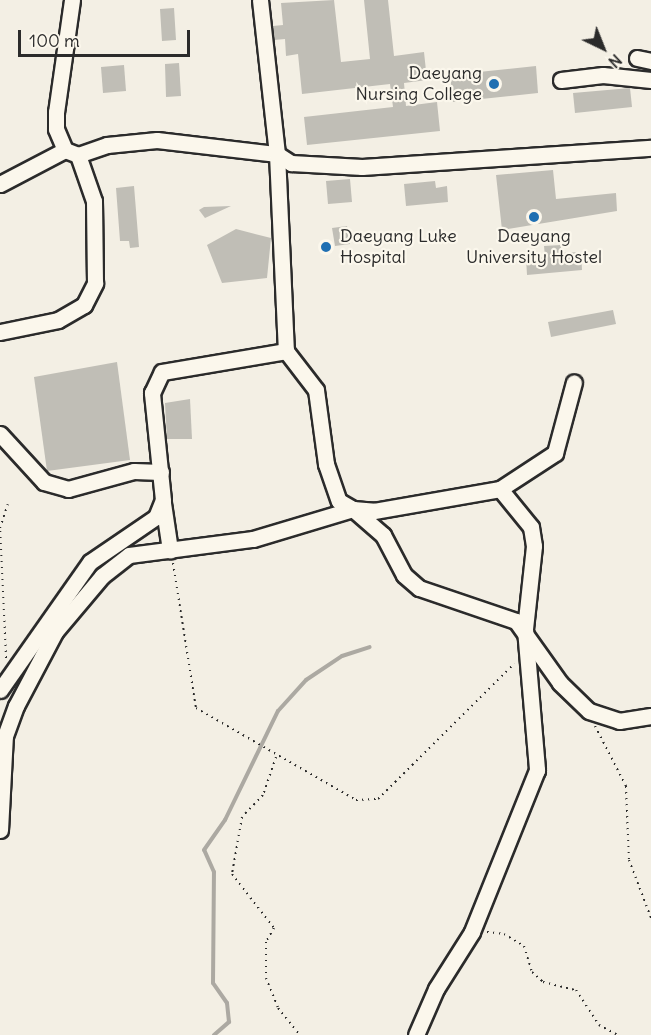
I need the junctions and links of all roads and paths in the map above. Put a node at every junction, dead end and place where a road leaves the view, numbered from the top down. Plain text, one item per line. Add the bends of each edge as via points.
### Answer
1 (72, 0) edge
2 (260, 0) edge
3 (561, 80) dead end
4 (651, 80) edge
5 (651, 148) edge
6 (72, 152) junction
7 (277, 154) junction
8 (0, 184) edge
9 (0, 332) edge
10 (286, 351) junction
11 (574, 382) dead end
12 (0, 434) edge
13 (161, 472) junction
14 (500, 489) junction
15 (163, 500) junction
16 (8, 504) dead end
17 (353, 509) junction
18 (145, 528) junction
19 (170, 550) junction
20 (129, 555) junction
21 (525, 629) junction
22 (526, 651) junction
23 (4, 684) edge
24 (589, 711) junction
25 (651, 716) edge
26 (5, 736) junction
27 (276, 757) junction
28 (0, 830) edge
29 (651, 918) edge
30 (475, 925) junction
31 (300, 1035) edge
32 (416, 1035) edge
33 (618, 1035) edge

1 - 6 street via 56,129
2 - 7 street
3 - 4 street via 603,75
5 - 7 street via 362,166 307,166
6 - 7 street via 157,140
6 - 8 street
6 - 9 street via 94,201 95,283 84,305 58,320
7 - 10 street
10 - 13 street via 162,372 152,393
10 - 17 street via 316,390 332,490
11 - 14 street via 555,453
12 - 13 street via 44,482 68,489 134,471
13 - 15 street
14 - 17 street
14 - 21 street via 531,527 534,546
15 - 18 street
15 - 19 street
16 - 23 path via 0,528
17 - 19 street via 253,539
17 - 21 street via 383,535 404,575 419,588 502,613
18 - 20 street
18 - 23 street via 90,562
19 - 20 street
19 - 27 path via 183,598 196,708
20 - 26 street via 102,576 55,632
21 - 22 street
21 - 24 street via 560,683
22 - 27 path via 378,799 356,800
22 - 30 street via 537,770
23 - 26 street
24 - 25 street via 619,721
24 - 29 path via 626,786 629,860
26 - 28 street
27 - 31 path via 263,795 242,817 232,874 274,928 267,942 266,978 278,1008
30 - 32 street
30 - 33 path via 524,946 537,977 576,990 599,1025

